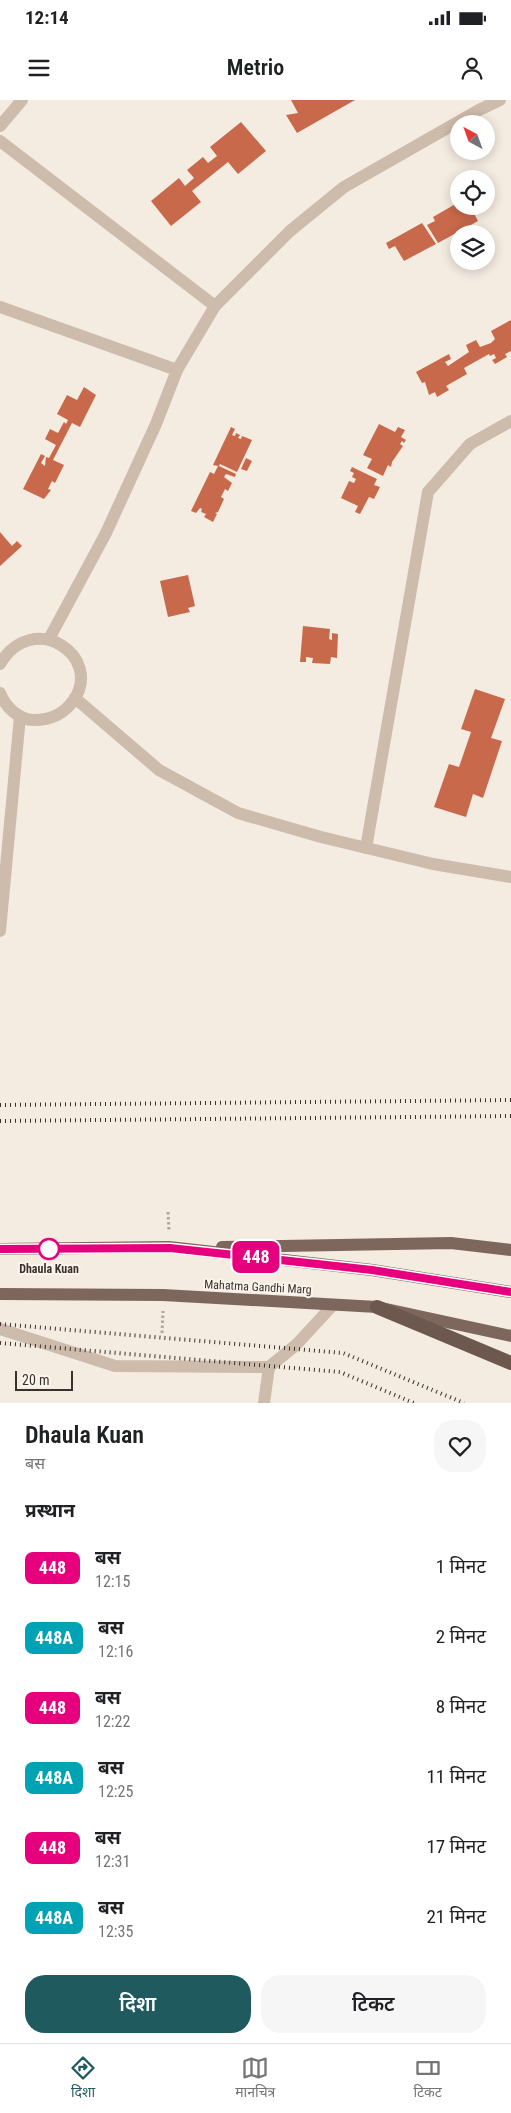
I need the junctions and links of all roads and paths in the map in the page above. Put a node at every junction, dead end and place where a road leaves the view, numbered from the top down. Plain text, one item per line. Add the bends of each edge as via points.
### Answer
1 (22, 100) edge
2 (500, 100) edge
3 (0, 126) edge
4 (0, 141) edge
5 (215, 306) junction
6 (0, 307) edge
7 (177, 370) junction
8 (511, 421) edge
9 (49, 639) junction
10 (0, 664) edge
11 (0, 693) edge
12 (75, 698) junction
13 (20, 716) junction
14 (366, 848) junction
15 (511, 877) edge
16 (0, 931) edge
17 (170, 1248) junction
18 (0, 1249) edge
19 (511, 1250) edge
20 (511, 1292) edge
21 (0, 1294) edge
22 (163, 1295) junction
23 (333, 1305) junction
24 (377, 1307) junction
25 (0, 1329) edge
26 (162, 1333) dead end
27 (511, 1336) edge
28 (511, 1363) edge
29 (269, 1367) junction
30 (264, 1403) edge

1 - 3 street
2 - 5 street via 344,187 290,230
4 - 5 street
5 - 7 street
6 - 7 street
7 - 9 street via 106,533
8 - 14 street via 470,444 428,492
9 - 10 street via 26,640 10,650
9 - 12 street via 61,644 78,665 80,687
11 - 13 street via 3,701
12 - 13 street via 68,709 52,719 31,720
12 - 14 street via 159,770 238,813
13 - 16 street
14 - 15 street via 433,864
17 - 18 main road
17 - 19 main road via 451,1242
17 - 20 main road via 372,1270
21 - 22 main road, Mahatma Gandhi Marg
22 - 23 main road, Mahatma Gandhi Marg
22 - 26 path
23 - 24 main road, Mahatma Gandhi Marg
23 - 29 street via 296,1345
24 - 27 main road, Mahatma Gandhi Marg
24 - 28 highway
25 - 29 street via 115,1366
29 - 30 street

